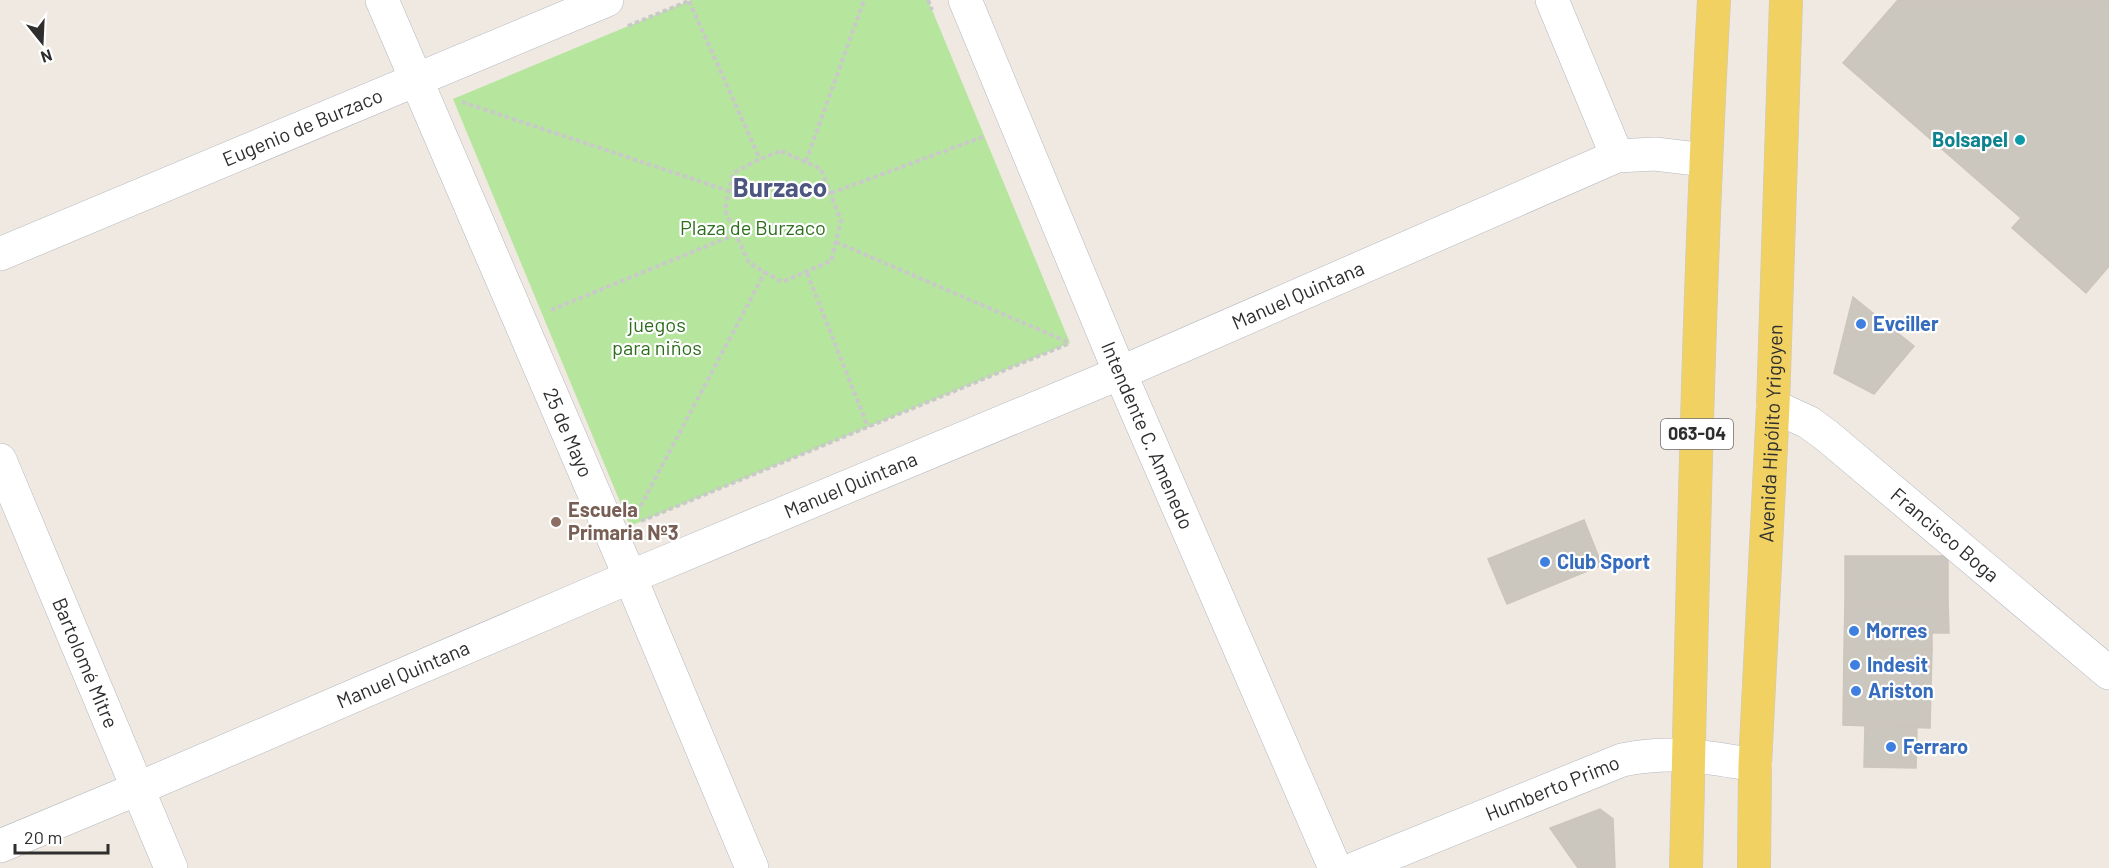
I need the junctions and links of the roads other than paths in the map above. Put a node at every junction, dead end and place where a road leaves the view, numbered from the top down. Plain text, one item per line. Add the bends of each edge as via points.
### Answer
1 (382, 0) edge
2 (607, 0) edge
3 (965, 0) edge
4 (1552, 0) edge
5 (1714, 0) edge
6 (1786, 0) edge
7 (416, 80) junction
8 (1617, 156) junction
9 (1705, 160) junction
10 (0, 254) edge
11 (1120, 373) junction
12 (1773, 406) junction
13 (0, 460) edge
14 (630, 577) junction
15 (2109, 673) edge
16 (1689, 754) junction
17 (1755, 765) junction
18 (137, 789) junction
19 (0, 846) edge
20 (171, 868) edge
21 (752, 868) edge
22 (1335, 868) edge
23 (1356, 868) edge
24 (1686, 868) edge
25 (1754, 868) edge

1 - 7 street, 25 de Mayo
2 - 7 street, Eugenio de Burzaco
3 - 11 street, Intendente C. Amenedo
4 - 8 street
5 - 9 main road, 063-04
6 - 12 main road, Avenida Hipólito Yrigoyen
7 - 10 street, Eugenio de Burzaco
7 - 14 street, 25 de Mayo
8 - 9 street, Manuel Quintana via 1655,154
8 - 11 street, Manuel Quintana
9 - 16 main road, 063-04
11 - 14 street, Manuel Quintana
11 - 22 street, Intendente C. Amenedo
12 - 15 street, Francisco Boga via 1826,435
12 - 17 main road, Avenida Hipólito Yrigoyen
13 - 18 street, Bartolomé Mitre
14 - 18 street, Manuel Quintana
14 - 21 street, 25 de Mayo
16 - 17 street, Humberto Primo
16 - 23 street, Humberto Primo via 1622,760
16 - 24 main road, 063-04
17 - 25 main road, Avenida Hipólito Yrigoyen
18 - 19 street, Manuel Quintana
18 - 20 street, Bartolomé Mitre

